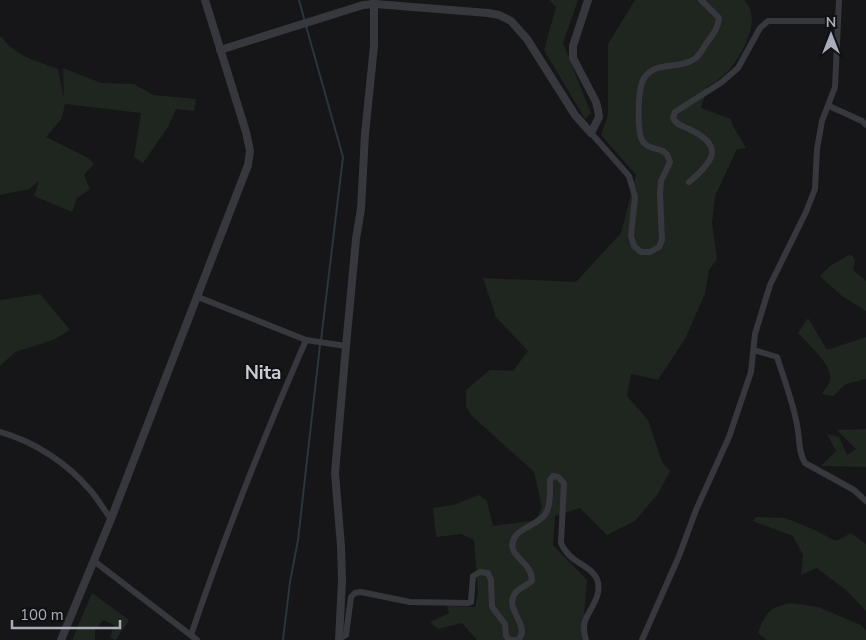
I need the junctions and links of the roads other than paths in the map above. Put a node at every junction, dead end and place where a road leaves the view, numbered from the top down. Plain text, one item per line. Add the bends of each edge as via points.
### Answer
1 (205, 0) edge
2 (588, 0) edge
3 (701, 0) edge
4 (839, 0) edge
5 (375, 2) edge
6 (838, 21) junction
7 (220, 50) junction
8 (829, 106) junction
9 (866, 124) edge
10 (591, 132) junction
11 (689, 182) dead end
12 (198, 297) junction
13 (306, 340) junction
14 (346, 346) junction
15 (754, 350) junction
16 (0, 432) edge
17 (866, 501) edge
18 (111, 519) junction
19 (94, 561) junction
20 (191, 635) junction
21 (61, 640) edge
22 (197, 640) edge
23 (339, 640) edge
24 (512, 640) edge
25 (586, 640) edge
26 (642, 640) edge

1 - 7 street
2 - 10 street via 573,46 573,58 598,110 599,117
3 - 10 street via 719,18 718,27 699,54 692,61 659,67 642,81 639,134 645,144 668,155 670,162 661,181 662,240 659,247 650,252 641,252 634,246 631,236 635,197 630,176
4 - 6 street
5 - 7 street
5 - 10 street via 488,13 511,21 527,39 575,115
5 - 14 street via 361,210
6 - 8 street via 835,87
6 - 11 street via 765,22 738,68 675,112 675,123 701,135 712,149 703,170
7 - 12 street via 250,151 248,165
8 - 9 street
8 - 15 street via 822,121 817,149 815,190 770,285
12 - 13 street
12 - 18 street
13 - 14 street
13 - 20 street via 216,563
14 - 23 street via 335,474 342,582
15 - 17 street via 778,357 797,425 801,458 854,490
15 - 26 street via 751,372 729,438
16 - 18 street via 29,442 70,470 91,491
18 - 19 street
19 - 20 street
19 - 21 street
20 - 22 street
23 - 24 street via 346,635 351,597 355,593 410,602 468,603 471,602 473,576 480,572 488,574 491,580 492,607 505,624 506,636
24 - 25 street via 518,640 523,631 512,606 513,598 532,581 528,565 516,556 512,542 515,535 540,520 547,511 553,476 564,483 561,543 564,551 592,572 597,580 598,593 585,622

